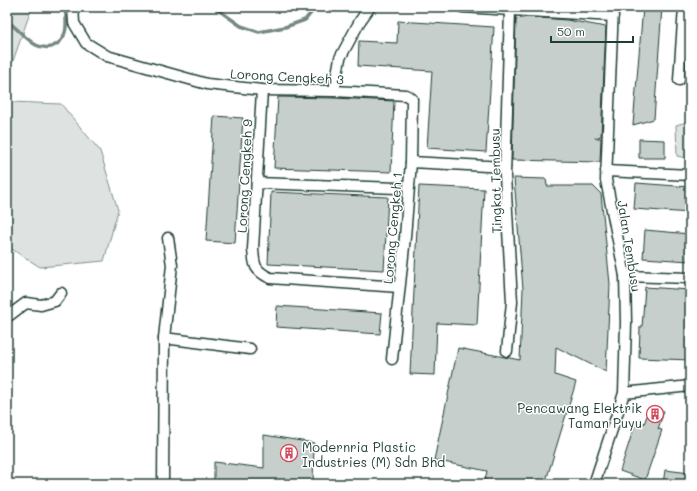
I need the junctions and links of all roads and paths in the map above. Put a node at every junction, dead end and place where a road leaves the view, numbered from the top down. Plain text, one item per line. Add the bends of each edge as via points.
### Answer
1 (73, 7) edge
2 (370, 7) edge
3 (462, 7) edge
4 (684, 7) edge
5 (510, 10) junction
6 (613, 11) edge
7 (679, 80) dead end
8 (262, 90) junction
9 (334, 91) junction
10 (412, 99) joint
11 (411, 162) junction
12 (505, 167) junction
13 (606, 171) junction
14 (690, 175) edge
15 (257, 183) junction
16 (397, 188) dead end
17 (168, 238) dead end
18 (624, 276) junction
19 (690, 278) edge
20 (399, 287) junction
21 (61, 293) dead end
22 (7, 317) edge
23 (164, 338) junction
24 (250, 349) dead end
25 (507, 351) dead end
26 (392, 359) dead end
27 (690, 386) edge
28 (624, 393) junction
29 (163, 484) edge
30 (594, 484) edge

1 - 8 street, Lorong Cengkeh 3 via 74,23 86,43 107,56 207,84
2 - 9 street via 340,58
3 - 5 street
4 - 7 street
5 - 6 street
5 - 12 street, Tingkat Tembusu
6 - 13 street, Jalan Tembusu
8 - 9 street, Lorong Cengkeh 3
8 - 15 street, Lorong Cengkeh 9
9 - 10 street, Lorong Cengkeh 3 via 406,95
10 - 11 street, Lorong Cengkeh 1
11 - 12 street
11 - 20 street, Lorong Cengkeh 1
12 - 25 street, Tingkat Tembusu via 512,302
13 - 14 street
13 - 18 street, Jalan Tembusu
15 - 16 street
15 - 20 street, Lorong Cengkeh 9 via 254,264 258,271 270,278
17 - 23 street via 172,265
18 - 19 street
18 - 28 street, Jalan Tembusu
20 - 26 street, Lorong Cengkeh 1
21 - 22 street via 55,301 41,305 26,303
23 - 24 street
23 - 29 street
27 - 28 street
28 - 30 street, Jalan Tembusu

